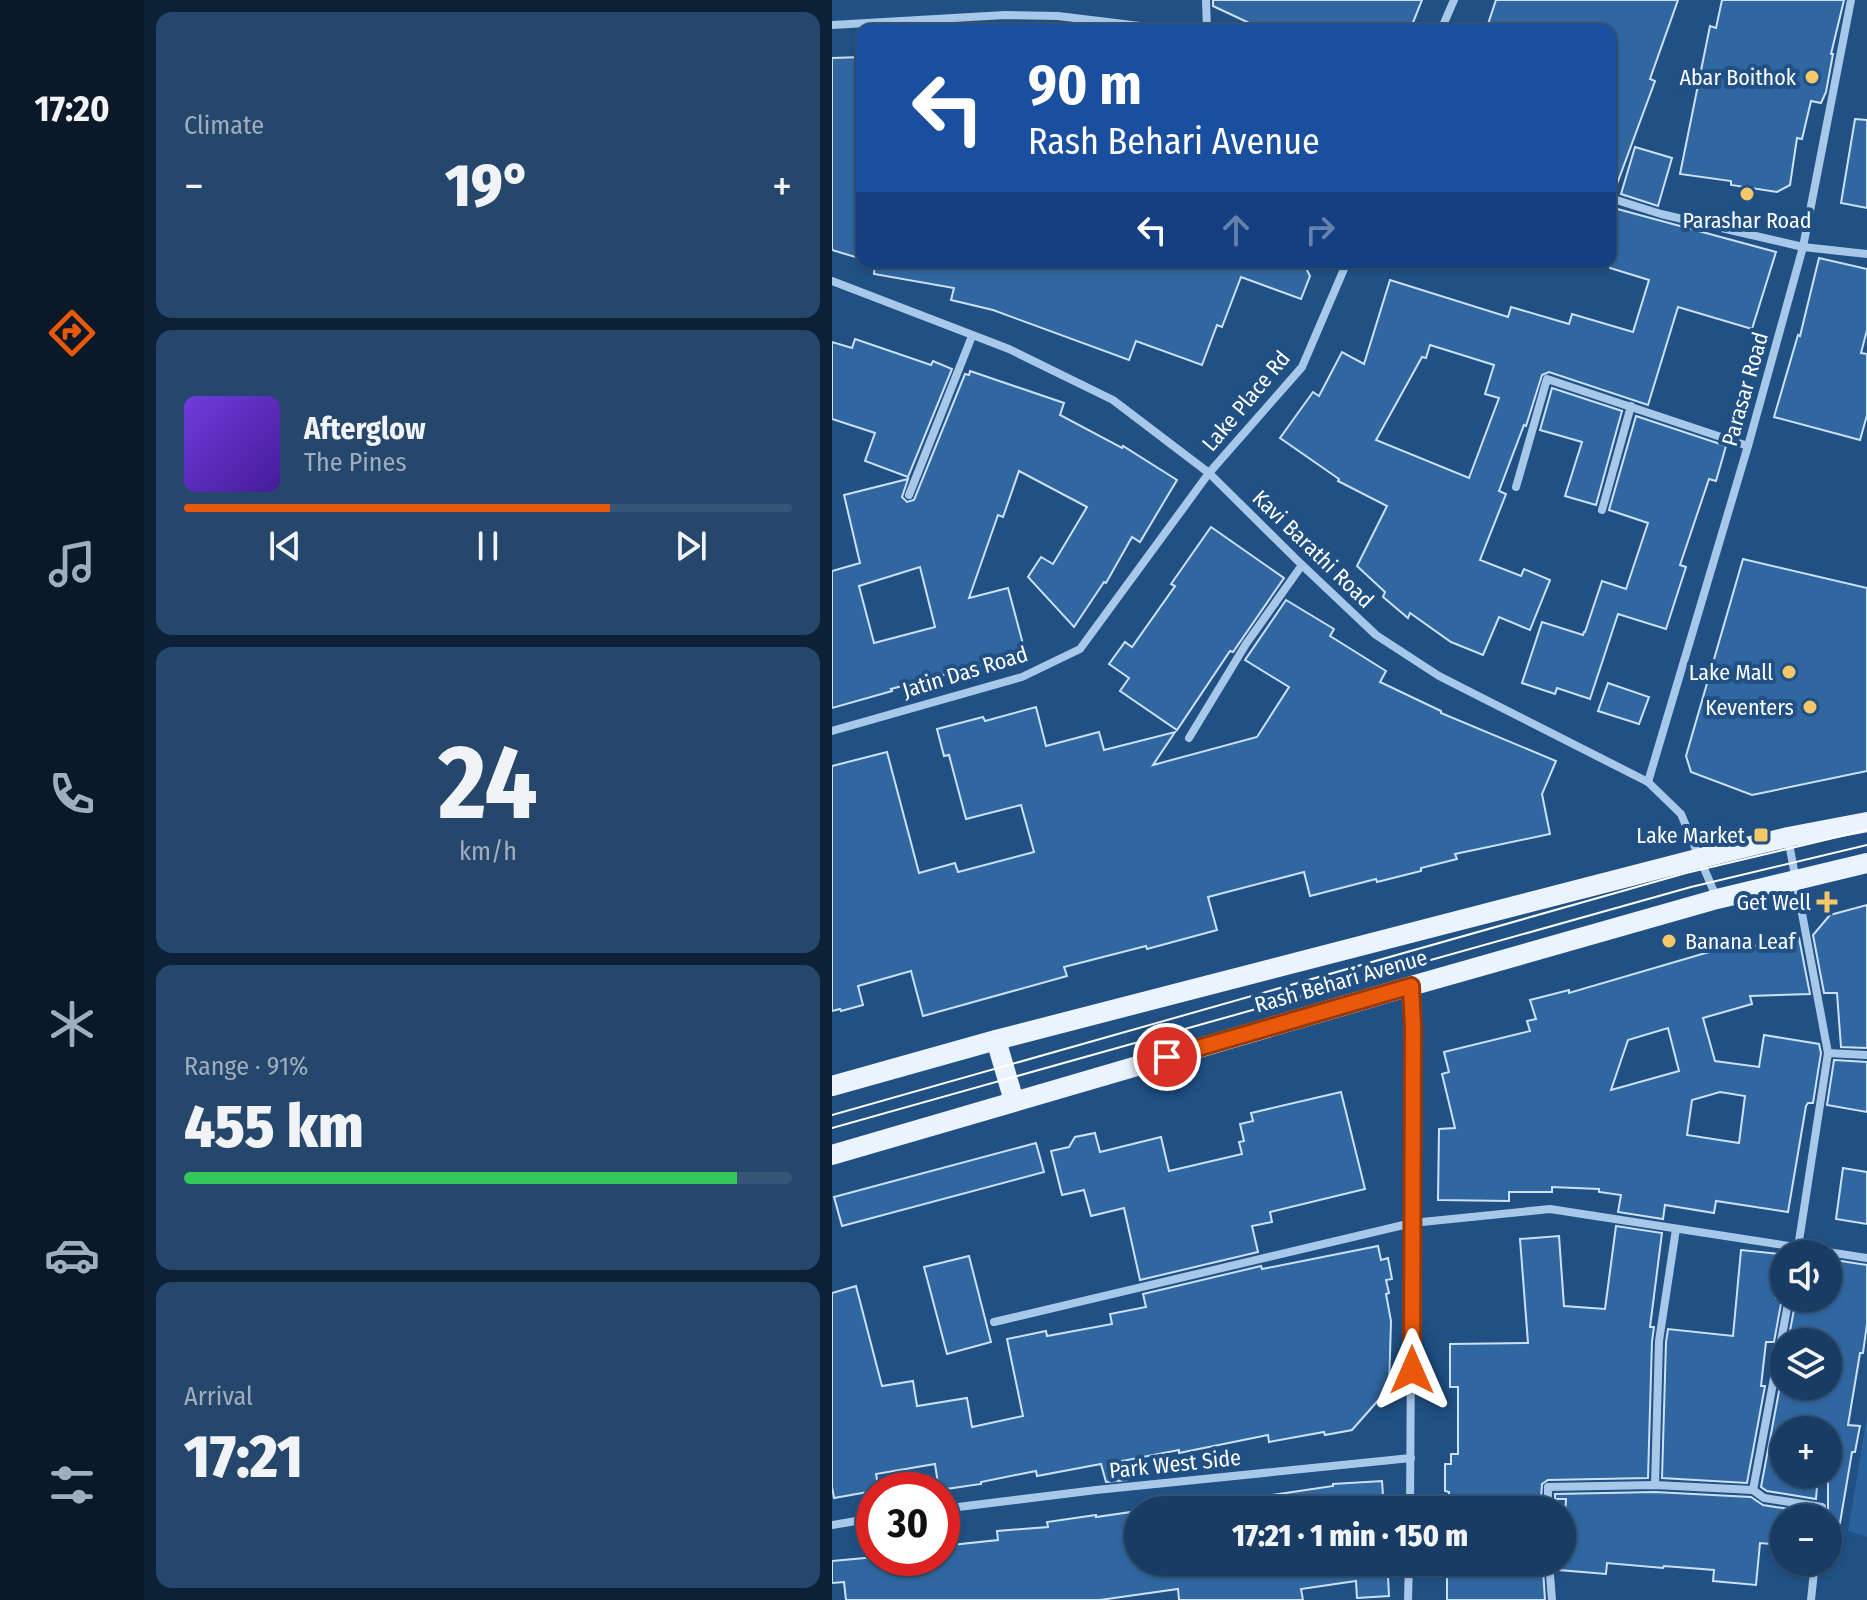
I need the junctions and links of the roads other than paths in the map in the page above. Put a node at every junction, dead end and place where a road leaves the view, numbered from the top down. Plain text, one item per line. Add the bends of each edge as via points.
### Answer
1 (1206, 0) edge
2 (1454, 0) edge
3 (1851, 0) edge
4 (1124, 24) edge
5 (1207, 24) edge
6 (1444, 24) edge
7 (832, 25) edge
8 (1616, 200) edge
9 (1803, 247) junction
10 (1867, 254) edge
11 (1344, 268) edge
12 (832, 281) edge
13 (972, 336) junction
14 (1631, 406) junction
15 (1748, 446) junction
16 (1209, 473) junction
17 (1516, 487) dead end
18 (909, 495) dead end
19 (1602, 510) dead end
20 (1302, 565) junction
21 (832, 731) edge
22 (1189, 738) dead end
23 (1648, 782) junction
24 (1867, 822) edge
25 (1788, 837) junction
26 (1701, 858) junction
27 (1867, 863) edge
28 (1797, 881) junction
29 (1717, 899) junction
30 (1411, 986) junction
31 (996, 1040) junction
32 (1828, 1053) junction
33 (1867, 1055) edge
34 (832, 1086) edge
35 (1014, 1101) junction
36 (832, 1155) edge
37 (1412, 1223) junction
38 (1676, 1229) junction
39 (1800, 1240) edge
40 (1770, 1246) edge
41 (1842, 1255) edge
42 (1867, 1258) edge
43 (1786, 1312) edge
44 (994, 1322) dead end
45 (1411, 1458) junction
46 (1655, 1485) junction
47 (1753, 1490) junction
48 (1410, 1496) edge
49 (1548, 1496) edge
50 (1803, 1504) edge
51 (960, 1507) edge
52 (856, 1521) edge
53 (832, 1525) edge
54 (1409, 1576) edge
55 (1550, 1576) edge
56 (1814, 1576) edge
57 (1408, 1600) edge
58 (1552, 1600) edge
59 (1811, 1600) edge

1 - 5 street
2 - 6 street
3 - 9 street, Parasar Road
4 - 7 street via 1005,15
8 - 9 street
9 - 10 street
9 - 15 street, Parasar Road
11 - 16 street, Lake Place Rd via 1302,367
12 - 13 street, Kavi Barathi Road
13 - 16 street, Kavi Barathi Road via 1113,400
13 - 18 street
14 - 15 street
14 - 17 street via 1547,379
14 - 19 street
15 - 23 street, Parasar Road
16 - 20 street, Kavi Barathi Road
16 - 21 street, Jatin Das Road via 1080,649 1022,677
20 - 22 street
20 - 23 street, Kavi Barathi Road via 1376,635 1439,676
23 - 26 street, Kavi Barathi Road via 1681,814
24 - 25 main road, Rash Behari Avenue
25 - 26 main road, Rash Behari Avenue
25 - 28 street
26 - 29 street, Kavi Barathi Road
26 - 31 main road, Rash Behari Avenue
27 - 28 main road, Rash Behari Avenue
28 - 29 main road, Rash Behari Avenue
28 - 32 street
29 - 30 main road, Rash Behari Avenue
30 - 35 main road, Rash Behari Avenue
30 - 37 street
31 - 34 main road, Rash Behari Avenue
31 - 35 main road
32 - 33 street
32 - 39 street
35 - 36 main road, Rash Behari Avenue
37 - 38 street via 1550,1209
37 - 44 street
37 - 45 street
38 - 40 street
38 - 46 street via 1659,1341
41 - 42 street
43 - 47 street
45 - 48 street
45 - 51 street, Park West Side
46 - 47 street
46 - 49 street via 1548,1487
47 - 50 street via 1764,1498
52 - 53 street
54 - 57 street
55 - 58 street
56 - 59 street

